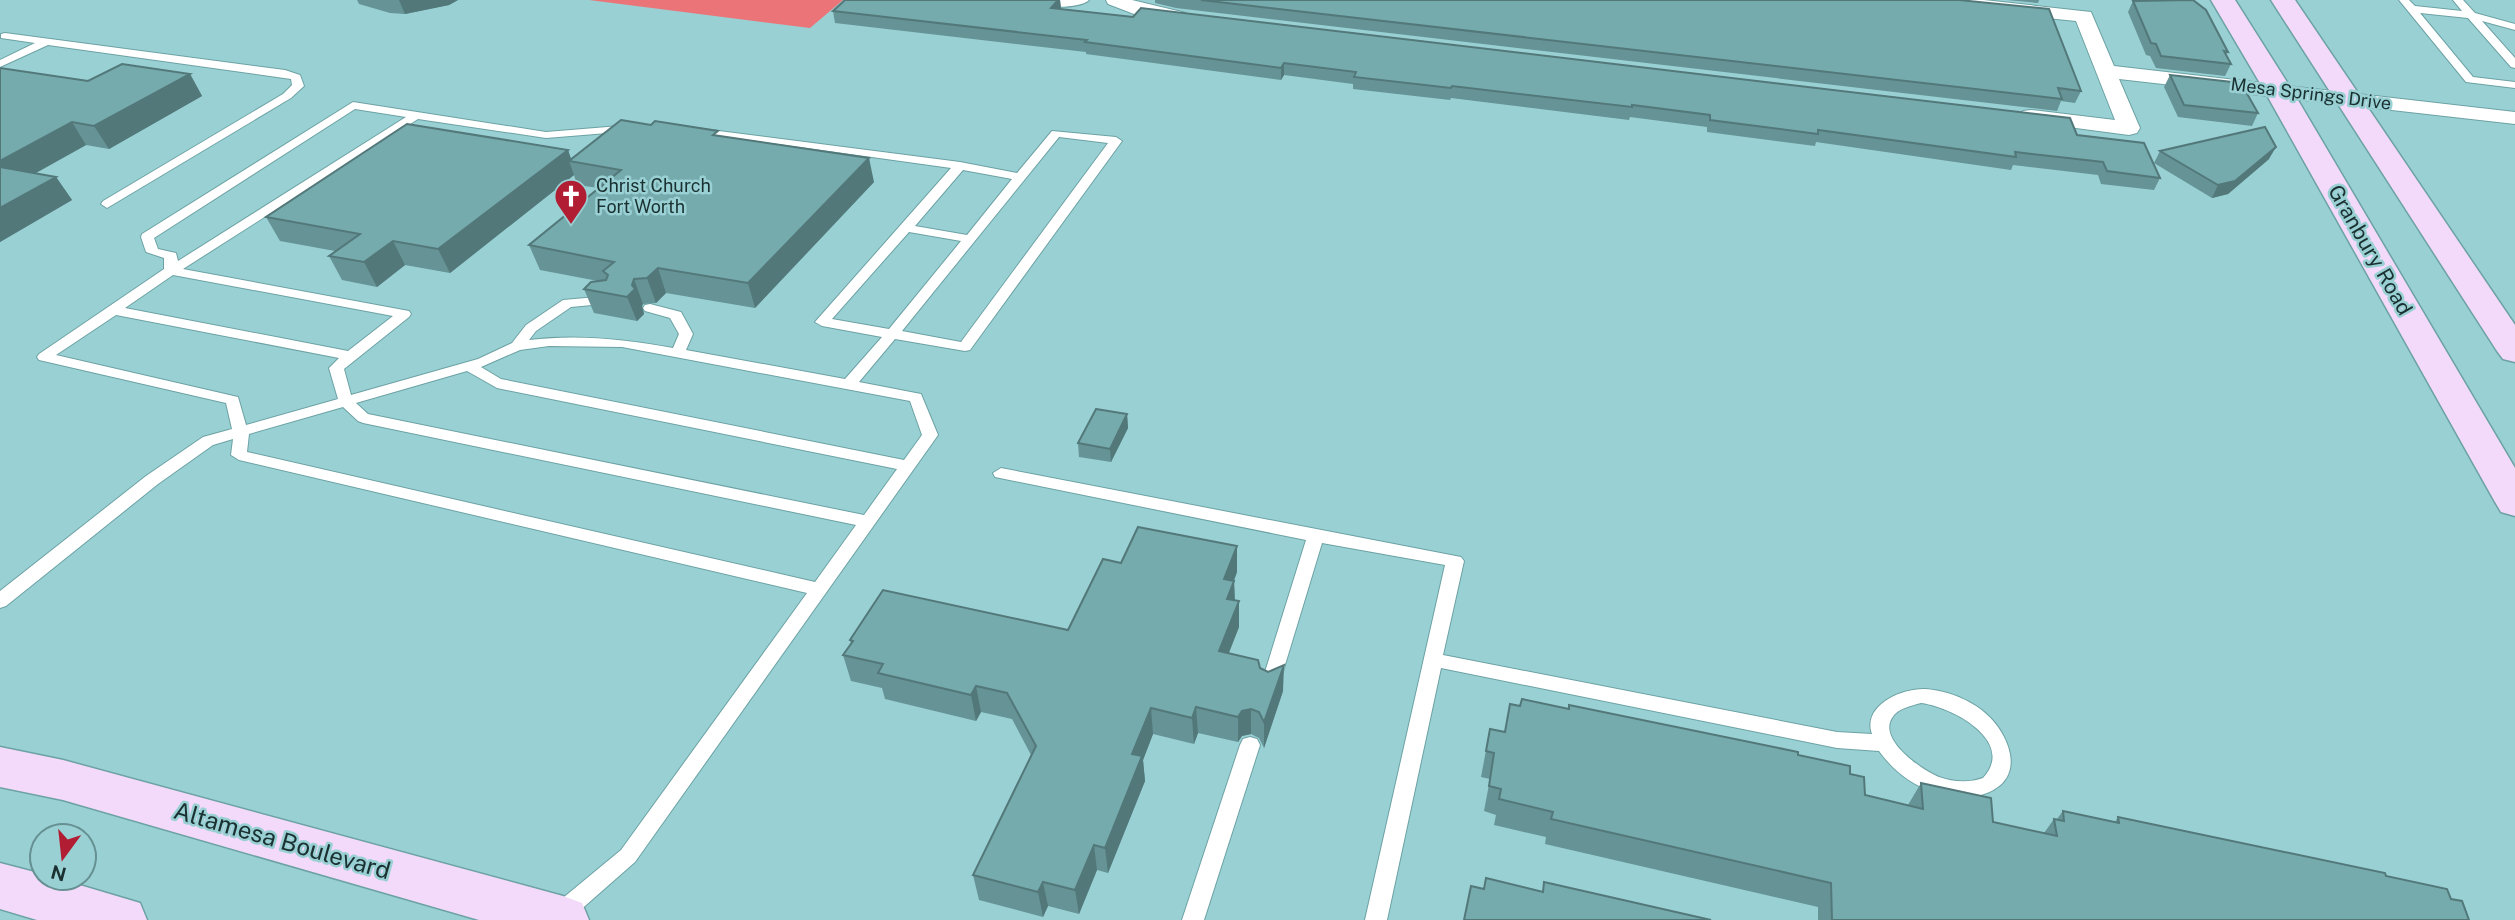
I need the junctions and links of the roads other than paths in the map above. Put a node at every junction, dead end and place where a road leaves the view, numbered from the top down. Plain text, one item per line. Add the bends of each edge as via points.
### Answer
1 (1038, 0) edge
2 (1080, 0) edge
3 (1115, 0) edge
4 (1929, 0) edge
5 (2222, 0) edge
6 (2283, 0) edge
7 (2458, 0) edge
8 (2408, 4) edge
9 (2471, 15) junction
10 (1203, 20) edge
11 (2515, 27) edge
12 (2, 36) edge
13 (47, 41) junction
14 (2512, 59) edge
15 (0, 64) edge
16 (2107, 71) junction
17 (2515, 85) edge
18 (2278, 90) junction
19 (2348, 99) junction
20 (2004, 113) edge
21 (416, 115) junction
22 (2515, 118) edge
23 (640, 127) edge
24 (680, 127) edge
25 (960, 166) junction
26 (1020, 177) junction
27 (107, 204) dead end
28 (906, 228) junction
29 (970, 239) junction
30 (171, 271) junction
31 (608, 300) edge
32 (650, 308) dead end
33 (114, 310) junction
34 (892, 334) junction
35 (516, 346) junction
36 (2515, 351) edge
37 (677, 354) junction
38 (350, 356) junction
39 (468, 366) junction
40 (848, 385) junction
41 (346, 402) junction
42 (241, 434) junction
43 (908, 466) junction
44 (1000, 473) dead end
45 (2515, 502) edge
46 (869, 522) junction
47 (1316, 536) junction
48 (821, 590) junction
49 (0, 601) edge
50 (1434, 660) junction
51 (1269, 688) edge
52 (1884, 743) junction
53 (1250, 745) dead end
54 (0, 766) edge
55 (0, 886) edge
56 (557, 919) edge
57 (121, 920) edge
58 (1193, 920) edge
59 (1376, 920) edge

1 - 2 street
3 - 10 street via 1141,10
4 - 16 street via 2084,16
5 - 18 main road, Granbury Road
6 - 19 main road
7 - 9 lane
8 - 9 lane
8 - 17 lane via 2470,80
9 - 11 lane
9 - 14 lane
12 - 13 lane
13 - 15 lane
13 - 27 lane via 296,77 298,86 287,96
16 - 18 street, Mesa Springs Drive
16 - 20 street via 2129,128
18 - 19 street, Mesa Springs Drive
18 - 45 main road, Granbury Road
19 - 22 street, Mesa Springs Drive
19 - 36 main road
21 - 23 lane via 546,135
21 - 30 lane
21 - 30 lane via 354,105 330,119 147,237 153,252 172,256
24 - 25 lane
25 - 26 lane
25 - 28 lane
26 - 29 lane
26 - 34 lane via 1056,133 1116,141 965,347
28 - 29 lane
28 - 34 lane via 822,322
29 - 34 lane
30 - 33 lane
30 - 38 lane via 404,314
31 - 35 lane via 568,303 531,328
32 - 37 lane via 676,315 687,334
33 - 38 lane
33 - 42 lane via 44,357 233,400
34 - 40 lane
35 - 37 lane via 622,343
35 - 39 lane
37 - 40 lane
38 - 41 lane via 336,368
39 - 41 lane
39 - 43 lane via 497,383
40 - 43 lane via 916,397 930,435
41 - 42 lane
41 - 46 lane via 363,418
42 - 48 lane via 239,455
42 - 49 lane via 208,441 174,464
43 - 46 lane
44 - 47 lane
46 - 48 lane
47 - 50 lane via 1455,561
47 - 51 lane
48 - 56 lane via 628,856
50 - 52 lane via 1837,740
50 - 59 lane
52 - 52 lane via 1908,771 1946,788 1970,789 1990,783 2003,764 1988,726 1939,698 1904,698 1891,705 1882,715
53 - 58 lane
54 - 56 main road, Altamesa Boulevard via 63,779
55 - 57 main road

